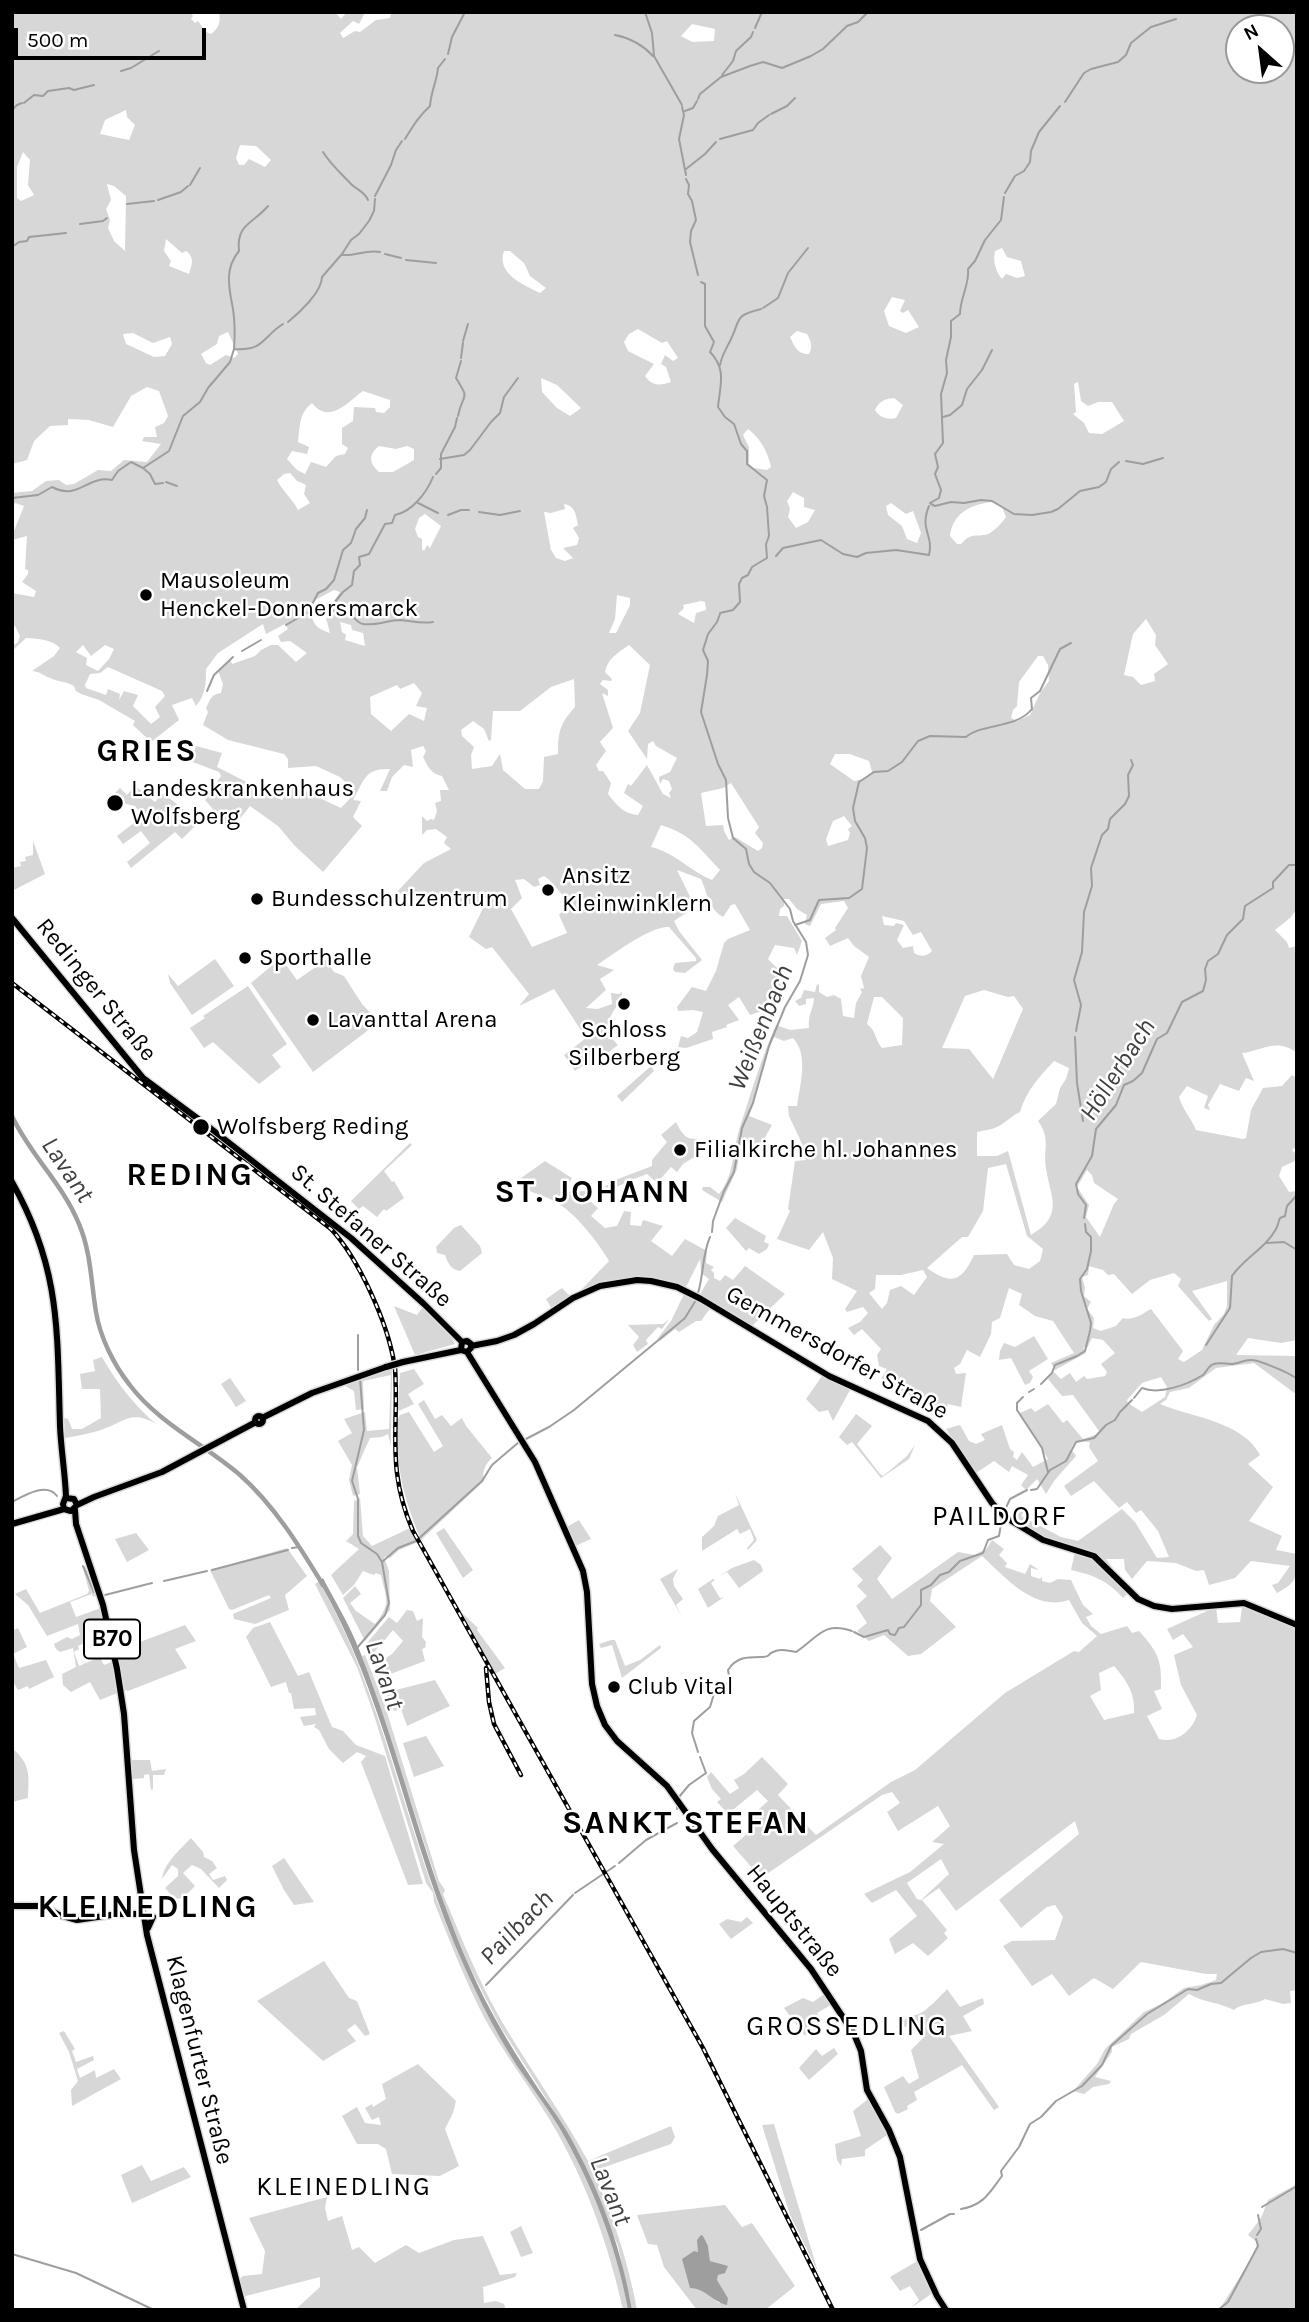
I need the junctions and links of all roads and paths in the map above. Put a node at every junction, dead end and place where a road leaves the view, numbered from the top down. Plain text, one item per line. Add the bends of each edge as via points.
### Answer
1 (12, 918) edge
2 (219, 1135) joint
3 (12, 1182) edge
4 (465, 1348) junction
5 (522, 1440) joint
6 (70, 1504) junction
7 (12, 1524) edge
8 (1297, 1625) edge
9 (12, 1906) edge
10 (144, 1914) junction
11 (153, 1917) dead end
12 (149, 1941) junction
13 (244, 2310) edge
14 (946, 2310) edge

1 - 2 main road, Redinger Straße via 143,1078
2 - 4 main road, St. Stefaner Straße via 361,1246
3 - 6 main road, Klagenfurter Straße / B70 via 31,1216 53,1287 61,1440
4 - 5 main road, St. Stefaner Straße
4 - 6 main road, Gemmersdorfer Straße, bridge via 403,1362 312,1393 162,1472
4 - 8 main road, Gemmersdorfer Straße via 514,1335 600,1286 651,1281 678,1287 829,1376 928,1421 952,1443 1005,1517 1043,1540 1098,1558 1138,1599 1172,1609 1244,1603
5 - 14 main road, Hauptstraße via 583,1571 597,1706 618,1741 667,1786 704,1839 782,1931 856,2038 867,2090 896,2144 920,2259
6 - 7 main road, Gemmersdorfer Straße
6 - 10 main road, Klagenfurter Straße / B70 via 103,1605 117,1669
9 - 10 main road via 44,1906 77,1920
10 - 12 main road, Klagenfurter Straße / B70
11 - 12 main road
12 - 13 main road, Klagenfurter Straße / B70

